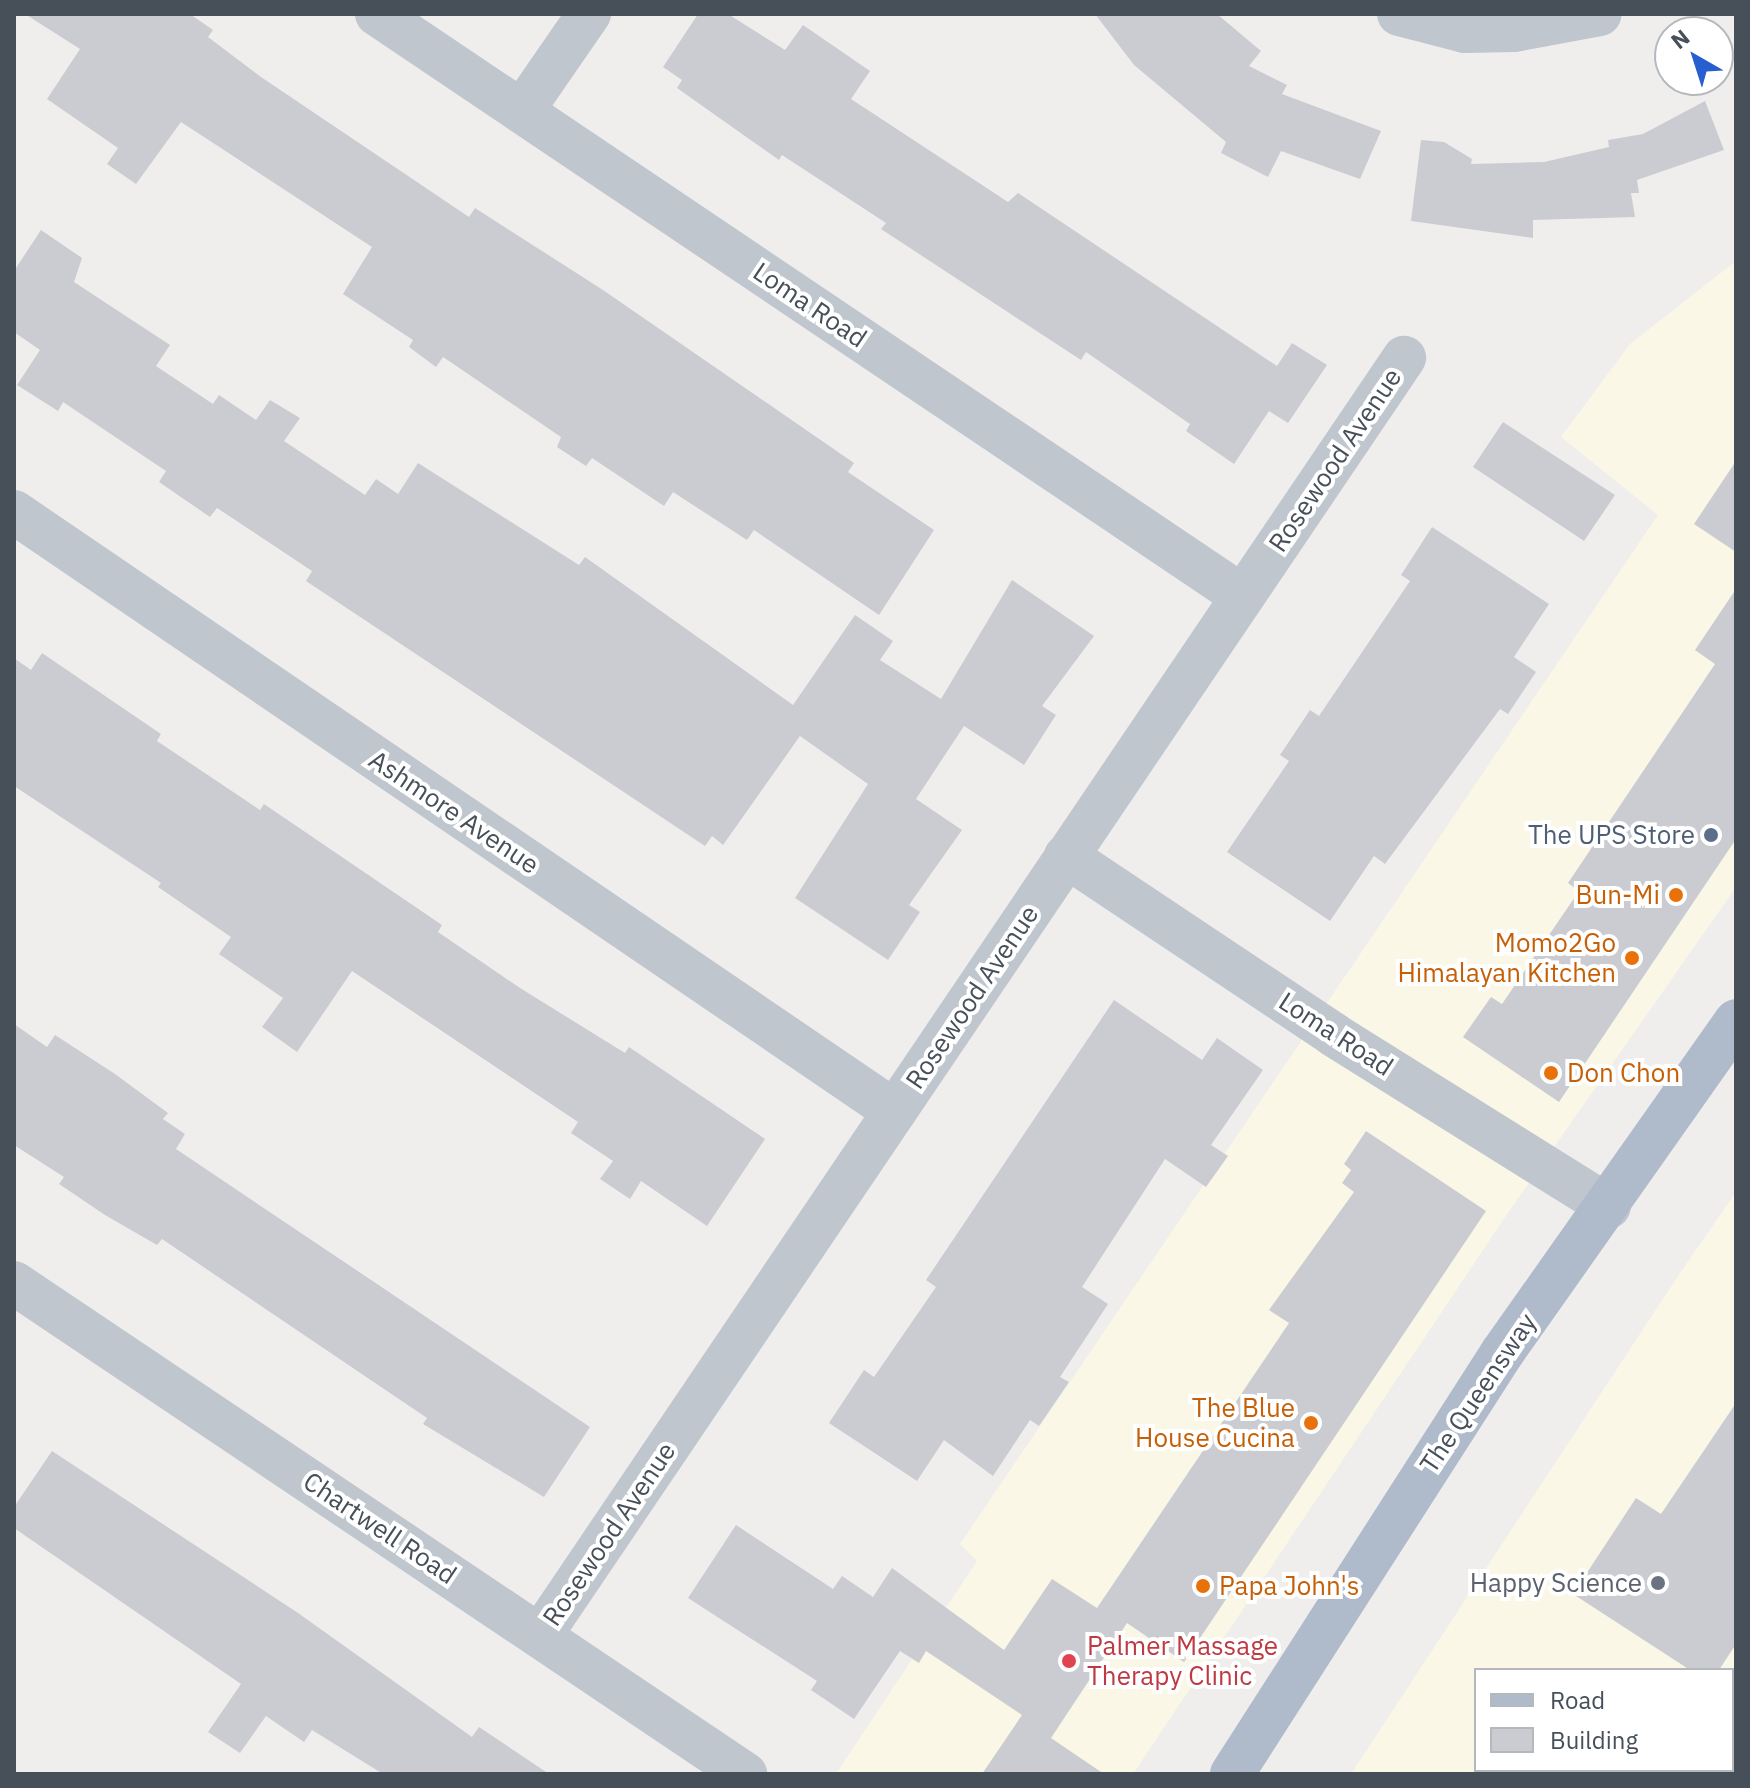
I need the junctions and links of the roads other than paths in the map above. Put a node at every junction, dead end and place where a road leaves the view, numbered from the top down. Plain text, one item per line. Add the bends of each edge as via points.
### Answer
1 (377, 14) edge
2 (589, 14) edge
3 (1399, 14) edge
4 (1600, 14) edge
5 (522, 111) junction
6 (1404, 358) dead end
7 (14, 512) edge
8 (1242, 596) junction
9 (1066, 856) junction
10 (1736, 1021) edge
11 (894, 1111) junction
12 (1609, 1207) junction
13 (21, 1303) edge
14 (540, 1636) junction
15 (745, 1774) edge
16 (1234, 1774) edge

1 - 5 street, Loma Road
2 - 5 street
3 - 4 street via 1477,31 1568,23
5 - 8 street, Loma Road
6 - 8 street, Rosewood Avenue
7 - 11 street, Ashmore Avenue
8 - 9 street, Rosewood Avenue
9 - 11 street, Rosewood Avenue
9 - 12 street, Loma Road via 1334,1035
10 - 12 main road, The Queensway
11 - 14 street, Rosewood Avenue
12 - 16 main road, The Queensway via 1502,1353
13 - 14 street, Chartwell Road
14 - 15 street, Chartwell Road

